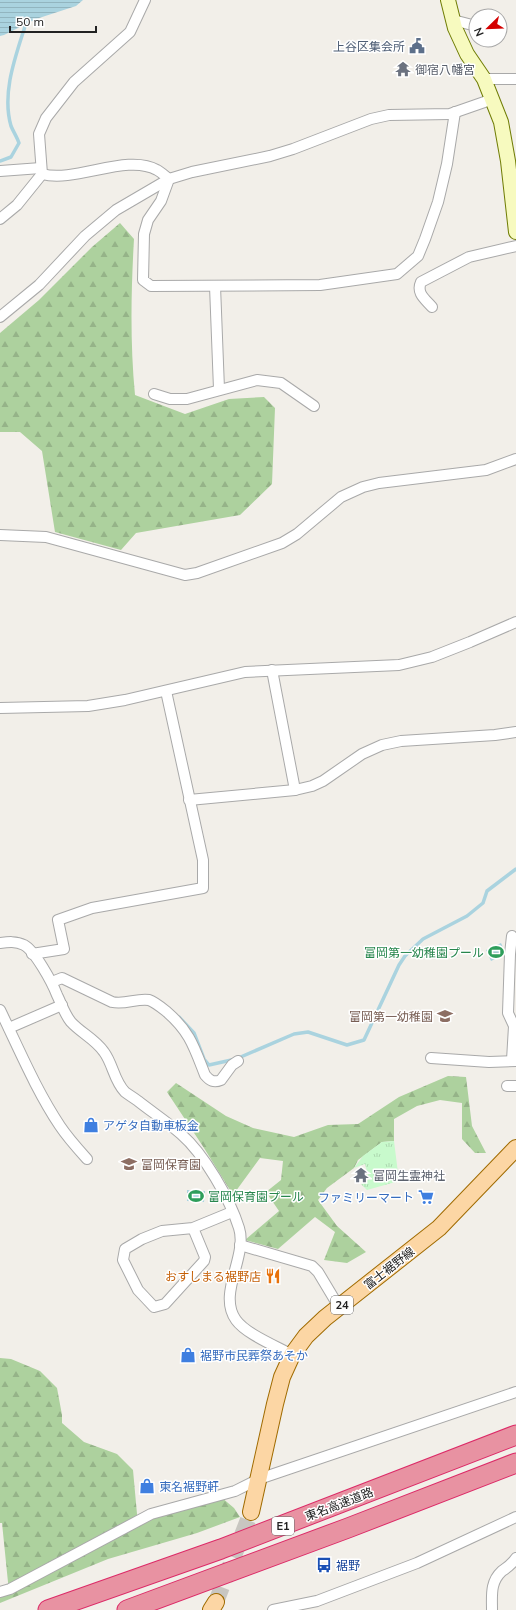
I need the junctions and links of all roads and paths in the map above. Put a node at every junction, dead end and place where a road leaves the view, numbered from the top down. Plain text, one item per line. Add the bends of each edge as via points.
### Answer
1 (145, 0) edge
2 (448, 0) edge
3 (453, 20) junction
4 (468, 24) edge
5 (484, 79) junction
6 (516, 79) edge
7 (493, 99) junction
8 (455, 112) junction
9 (0, 171) edge
10 (41, 171) junction
11 (169, 179) junction
12 (0, 219) edge
13 (516, 232) edge
14 (516, 246) edge
15 (215, 286) junction
16 (432, 306) dead end
17 (0, 317) edge
18 (220, 389) junction
19 (154, 394) dead end
20 (314, 406) dead end
21 (516, 459) edge
22 (0, 535) edge
23 (516, 622) edge
24 (272, 670) junction
25 (166, 691) junction
26 (0, 708) edge
27 (516, 732) edge
28 (295, 790) junction
29 (189, 800) junction
30 (512, 936) dead end
31 (0, 943) edge
32 (32, 954) junction
33 (52, 982) junction
34 (62, 1005) junction
35 (0, 1010) edge
36 (9, 1028) junction
37 (431, 1058) dead end
38 (514, 1060) edge
39 (238, 1061) dead end
40 (516, 1148) edge
41 (87, 1160) dead end
42 (232, 1212) junction
43 (193, 1228) junction
44 (240, 1245) junction
45 (339, 1307) junction
46 (292, 1354) junction
47 (516, 1392) edge
48 (516, 1435) edge
49 (516, 1463) edge
50 (259, 1479) junction
51 (251, 1512) tunnel mouth
52 (516, 1517) edge
53 (516, 1558) edge
54 (0, 1592) edge
55 (48, 1610) edge
56 (127, 1610) edge
57 (273, 1610) edge
58 (492, 1610) edge

1 - 10 street via 130,32 74,82 46,118 39,134
2 - 3 street
3 - 4 street
3 - 5 street via 467,54
5 - 6 street
5 - 7 street
7 - 8 street
7 - 13 street via 503,132
8 - 11 street via 389,115 371,119 270,156
8 - 15 street via 448,164 425,239 418,256 397,274 320,285
9 - 10 street
10 - 11 street via 49,176 69,175 140,165 156,169
10 - 12 street via 17,205
11 - 15 street via 161,201 148,220 144,234 143,280 151,286
11 - 17 street via 116,210 85,236 38,285
14 - 16 street via 469,257 421,282 419,292
15 - 18 street
18 - 19 street via 187,399 170,399
18 - 20 street via 256,380 281,383
21 - 22 street via 486,470 363,487 341,497 297,534 282,543 185,575 46,536
23 - 24 street via 432,657 399,665
24 - 25 street via 244,672
24 - 28 street
25 - 26 street via 88,706
25 - 29 street
27 - 28 street via 401,741 382,745 362,754 323,781
28 - 29 street
29 - 32 street via 203,860 203,888 92,908 58,920 64,949
30 - 38 street via 508,1013 514,1026
31 - 32 street via 24,945
32 - 33 street
33 - 34 street
33 - 39 street via 62,978 118,1004 150,1000 179,1022 188,1033 208,1080 221,1080
34 - 36 street
34 - 42 street via 70,1020 105,1053 126,1092 190,1143 208,1166
35 - 36 street
36 - 41 street via 52,1113
37 - 38 street via 489,1062
40 - 45 main road, 富士裾野線 / 24 via 439,1228
42 - 43 street
42 - 44 street via 240,1230
43 - 43 street via 162,1231 125,1249 124,1260 138,1290 154,1307 165,1304 204,1261 205,1257
44 - 45 street via 312,1266
44 - 46 street via 229,1301 232,1313 248,1331
45 - 46 main road, 富士裾野線 / 24 via 306,1336
46 - 50 main road, 富士裾野線 / 24 via 274,1404
47 - 50 street
48 - 55 highway, 東名高速道路 / E1 via 257,1536
49 - 56 highway, E1
50 - 51 main road, 富士裾野線 / 24
50 - 54 street via 235,1491 151,1514
52 - 57 street via 417,1563 317,1601
53 - 58 street via 513,1564 496,1577 492,1586

